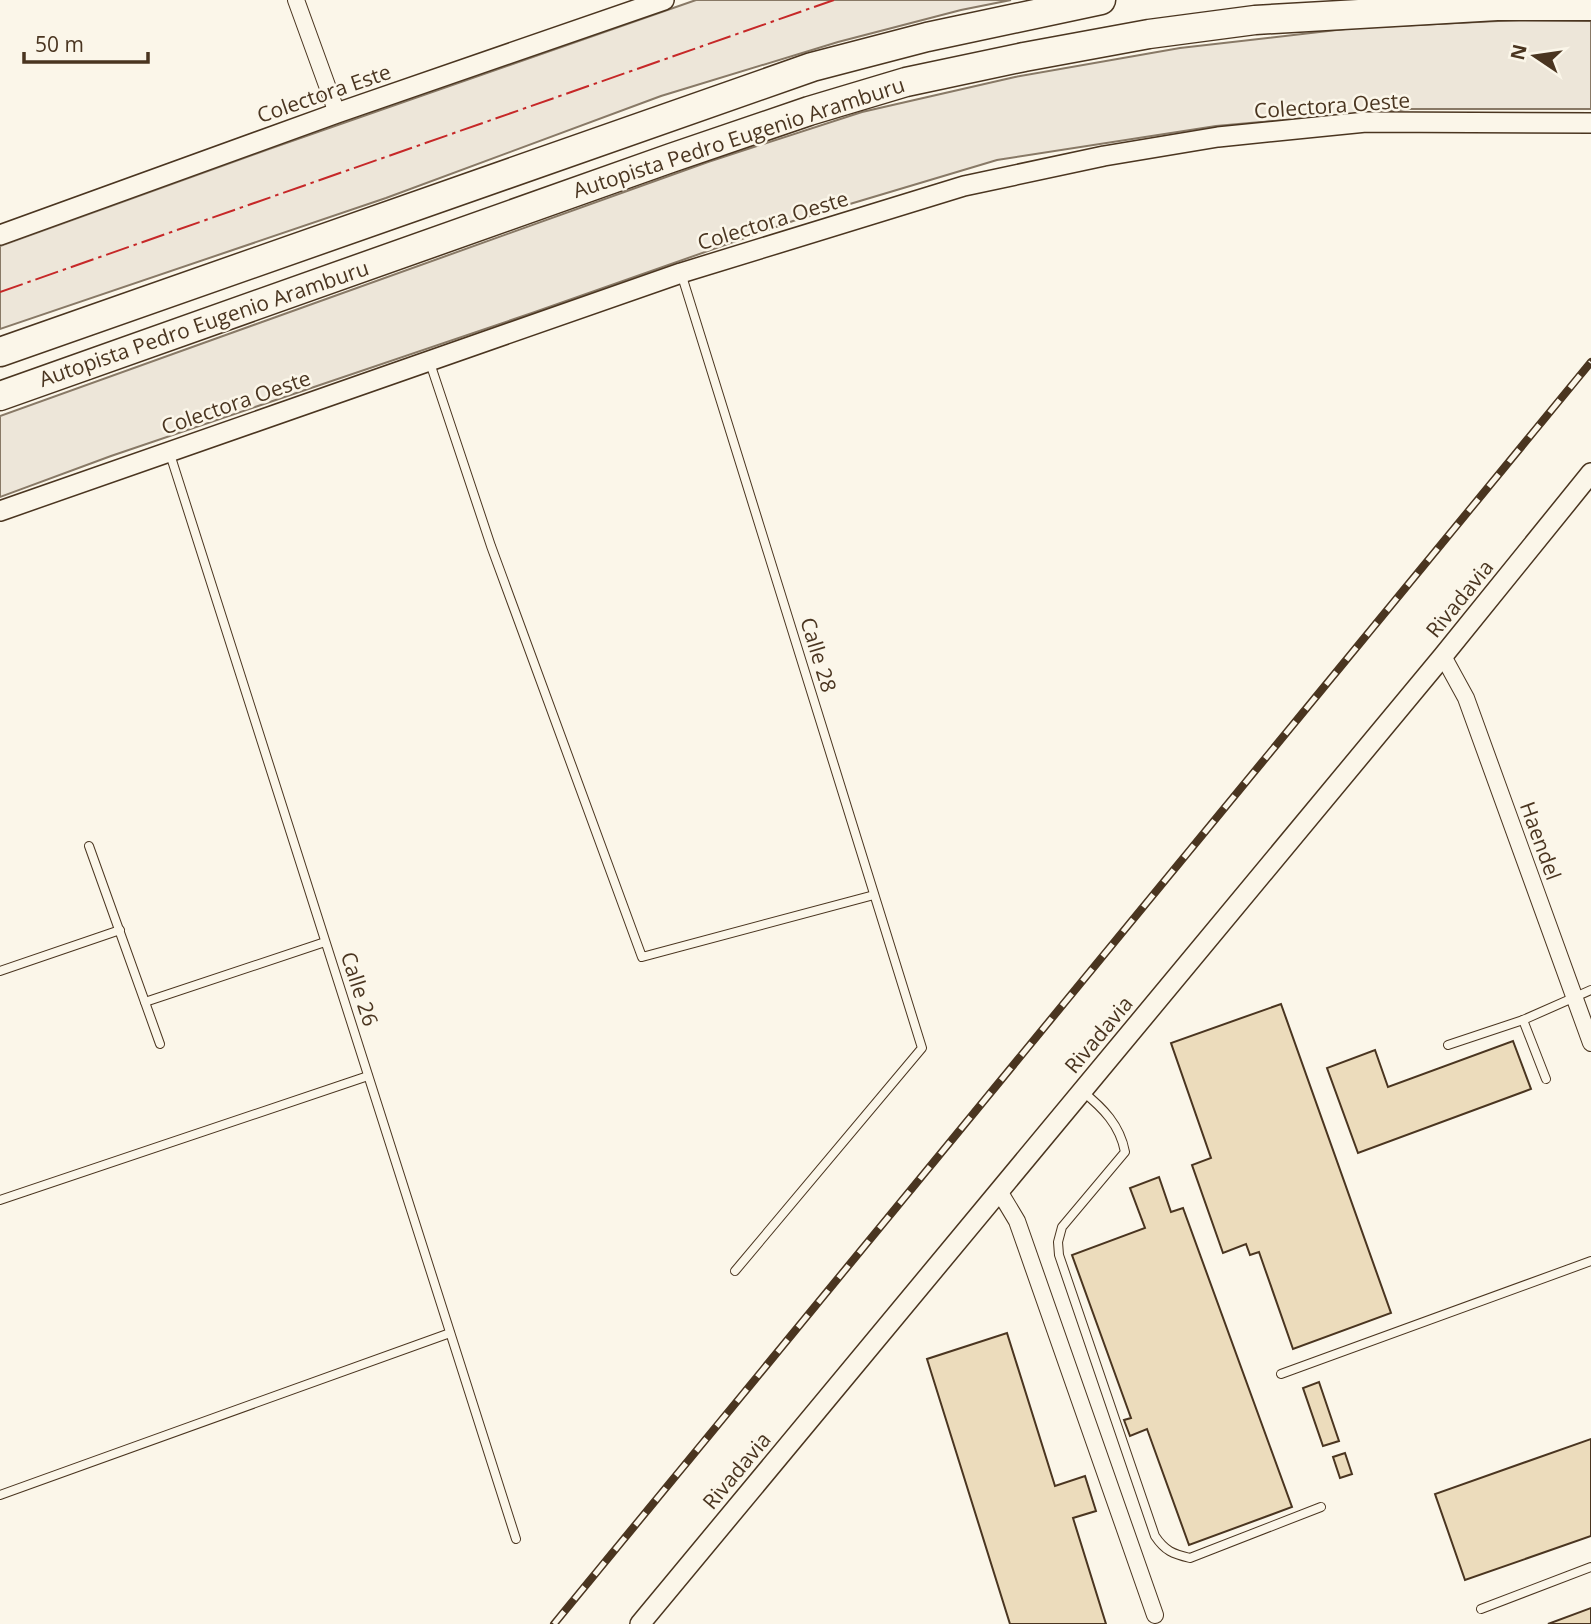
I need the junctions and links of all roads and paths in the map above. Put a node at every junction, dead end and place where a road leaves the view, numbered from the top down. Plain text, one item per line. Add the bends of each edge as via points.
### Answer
1 (296, 0) edge
2 (664, 0) edge
3 (1101, 0) edge
4 (1591, 6) edge
5 (337, 113) junction
6 (1591, 123) edge
7 (0, 235) edge
8 (681, 273) junction
9 (0, 352) edge
10 (429, 360) junction
11 (0, 396) edge
12 (169, 451) junction
13 (1591, 473) edge
14 (0, 511) edge
15 (1443, 656) junction
16 (89, 846) dead end
17 (874, 895) junction
18 (120, 930) junction
19 (326, 942) junction
20 (0, 971) edge
21 (1591, 990) edge
22 (1574, 997) junction
23 (145, 1002) junction
24 (1523, 1020) junction
25 (1591, 1043) edge
26 (160, 1044) dead end
27 (1448, 1045) dead end
28 (368, 1076) junction
29 (1546, 1079) dead end
30 (1082, 1091) junction
31 (999, 1191) junction
32 (0, 1200) edge
33 (1591, 1261) edge
34 (735, 1271) dead end
35 (450, 1333) junction
36 (1281, 1374) dead end
37 (0, 1494) edge
38 (1321, 1507) dead end
39 (516, 1539) dead end
40 (1591, 1567) edge
41 (1481, 1609) dead end
42 (1158, 1620) edge
43 (640, 1624) edge

1 - 5 street
2 - 5 street, Colectora Este
3 - 9 highway, Autopista Pedro Eugenio Aramburu via 812,67
4 - 11 highway, Autopista Pedro Eugenio Aramburu via 1255,20 1149,34 906,82 696,149
5 - 7 street, Colectora Este
6 - 8 street, Colectora Oeste via 1366,122 1218,137 964,186
8 - 10 street, Colectora Oeste
8 - 17 lane, Calle 28
10 - 12 street, Colectora Oeste
10 - 17 lane via 491,547 642,957
12 - 14 street, Colectora Oeste
12 - 19 lane, Calle 26
13 - 15 street, Rivadavia
15 - 22 street, Haendel via 1466,698
15 - 30 street, Rivadavia
16 - 18 lane
17 - 34 lane, Calle 28 via 922,1048
18 - 20 lane
18 - 23 lane
19 - 23 lane
19 - 28 lane, Calle 26
21 - 22 lane
22 - 24 lane
22 - 25 street, Haendel
23 - 26 lane
24 - 27 lane
24 - 29 lane
28 - 32 lane
28 - 35 lane, Calle 26
30 - 31 street, Rivadavia
30 - 38 lane via 1112,1119 1125,1152 1062,1227 1059,1255 1155,1536 1163,1549 1190,1558
31 - 42 street via 1017,1221
31 - 43 street, Rivadavia
33 - 36 lane
35 - 37 lane
35 - 39 lane, Calle 26
40 - 41 lane

